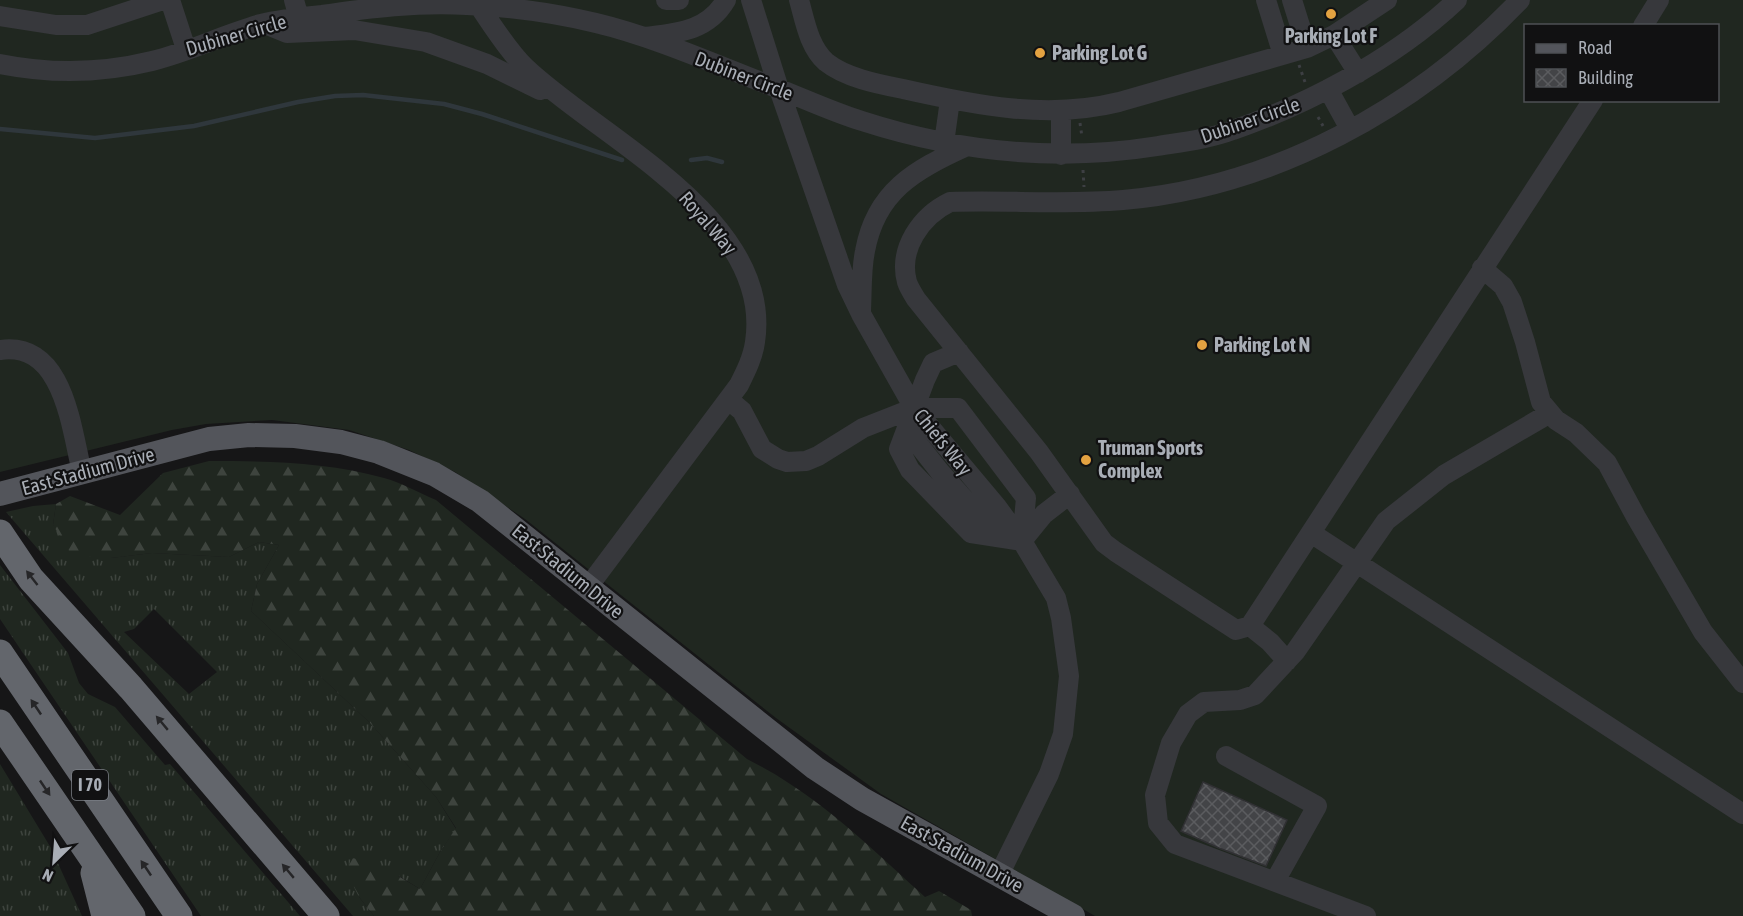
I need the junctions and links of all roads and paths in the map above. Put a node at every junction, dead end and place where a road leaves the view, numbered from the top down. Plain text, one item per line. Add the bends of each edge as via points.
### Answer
1 (163, 0) edge
2 (170, 0) edge
3 (400, 0) edge
4 (666, 0) edge
5 (679, 0) edge
6 (726, 0) edge
7 (751, 0) edge
8 (799, 0) edge
9 (1266, 0) edge
10 (1292, 0) edge
11 (1387, 0) edge
12 (1520, 0) edge
13 (1659, 0) edge
14 (1452, 2) edge
15 (478, 3) edge
16 (374, 8) junction
17 (296, 9) edge
18 (0, 16) edge
19 (264, 23) junction
20 (1643, 24) edge
21 (1334, 34) junction
22 (642, 38) junction
23 (186, 49) junction
24 (1296, 54) junction
25 (0, 64) edge
26 (1358, 73) junction
27 (1306, 86) dead end
28 (779, 89) junction
29 (1328, 89) junction
30 (950, 100) junction
31 (1592, 102) edge
32 (567, 103) junction
33 (1061, 110) junction
34 (1080, 118) dead end
35 (1350, 129) junction
36 (1082, 142) dead end
37 (944, 143) junction
38 (965, 147) junction
39 (1062, 155) junction
40 (1482, 268) junction
41 (861, 314) junction
42 (0, 351) edge
43 (958, 352) junction
44 (729, 400) junction
45 (914, 408) junction
46 (1550, 413) junction
47 (82, 472) junction
48 (0, 494) edge
49 (1070, 494) junction
50 (0, 533) edge
51 (1311, 533) junction
52 (1022, 542) junction
53 (1356, 562) junction
54 (588, 587) junction
55 (1250, 626) junction
56 (0, 653) edge
57 (1287, 661) junction
58 (1743, 683) edge
59 (0, 723) edge
60 (1226, 756) dead end
61 (1743, 814) edge
62 (89, 854) junction
63 (999, 875) junction
64 (1275, 881) junction
65 (1322, 908) edge
66 (105, 916) edge
67 (132, 916) edge
68 (179, 916) edge
69 (326, 916) edge
70 (1073, 916) edge
71 (1366, 916) edge

1 - 18 street via 87,25 56,25
2 - 23 street
3 - 16 street
4 - 5 street
6 - 22 street via 712,18 694,29
7 - 28 street, Chiefs Way
8 - 30 street via 811,41 826,62 883,85
9 - 24 street
10 - 24 street
11 - 21 street
12 - 35 street via 1445,70 1384,112
13 - 20 street
14 - 26 street, Dubiner Circle via 1403,44
15 - 16 street, Dubiner Circle
15 - 22 street, Dubiner Circle via 599,24
15 - 32 street, Royal Way via 523,66
16 - 17 street, Dubiner Circle
17 - 19 street, Dubiner Circle
19 - 23 street, Dubiner Circle
19 - 32 street via 287,33 354,30 426,42 487,64
21 - 24 street
21 - 26 street
22 - 28 street, Dubiner Circle
23 - 25 street, Dubiner Circle via 156,61 115,69 68,71
24 - 27 path
24 - 33 street via 1097,107
26 - 29 street, Dubiner Circle
28 - 37 street, Dubiner Circle via 860,121
28 - 41 street, Chiefs Way via 846,285
29 - 35 street
29 - 39 street, Dubiner Circle via 1271,116 1204,138 1132,151
30 - 33 street via 1021,110
30 - 37 street
31 - 40 street
32 - 44 street, Royal Way via 663,173 736,253 754,297 755,342 749,363
33 - 39 street
34 - 36 path
35 - 43 street via 1310,150 1245,175 1184,192 1061,203 950,202 937,208 917,229 910,243 907,282
37 - 38 street, Dubiner Circle
38 - 39 street, Dubiner Circle
38 - 41 street via 906,178 886,201 865,251
40 - 46 street via 1503,286 1512,302 1541,402
40 - 51 street
41 - 45 street, Chiefs Way
42 - 47 street via 21,351 40,360 53,374 61,390
43 - 45 street via 933,363
43 - 49 street
44 - 45 street via 742,411 762,449 787,462 818,456 863,428
44 - 54 street, Royal Way
45 - 52 street, Chiefs Way
45 - 52 street via 958,408 1026,498
45 - 52 street via 899,449 910,470 972,533
46 - 53 street via 1444,475 1386,521
46 - 58 street via 1608,463 1703,632
47 - 48 main road, East Stadium Drive
47 - 54 main road, East Stadium Drive via 209,439 295,436 341,442 379,452 462,490
49 - 52 street via 1044,514
49 - 55 street via 1104,543 1116,552 1236,630
69 -> 50 highway via 132,688 31,579
51 - 53 street
51 - 55 street
52 - 63 street, Chiefs Way via 1056,598 1069,676 1063,734 1049,774
53 - 57 street
53 - 61 street
54 - 63 main road, East Stadium Drive via 815,768 862,799
55 - 57 street
68 -> 56 highway, I 70
57 - 64 street via 1254,695 1240,700 1204,702 1188,714 1171,743 1155,795 1158,823 1175,844
59 -> 62 highway, I 70
60 - 64 street via 1317,806
62 - 66 highway
62 - 67 highway, I 70
63 - 70 main road, East Stadium Drive
64 - 65 street
65 - 71 street

